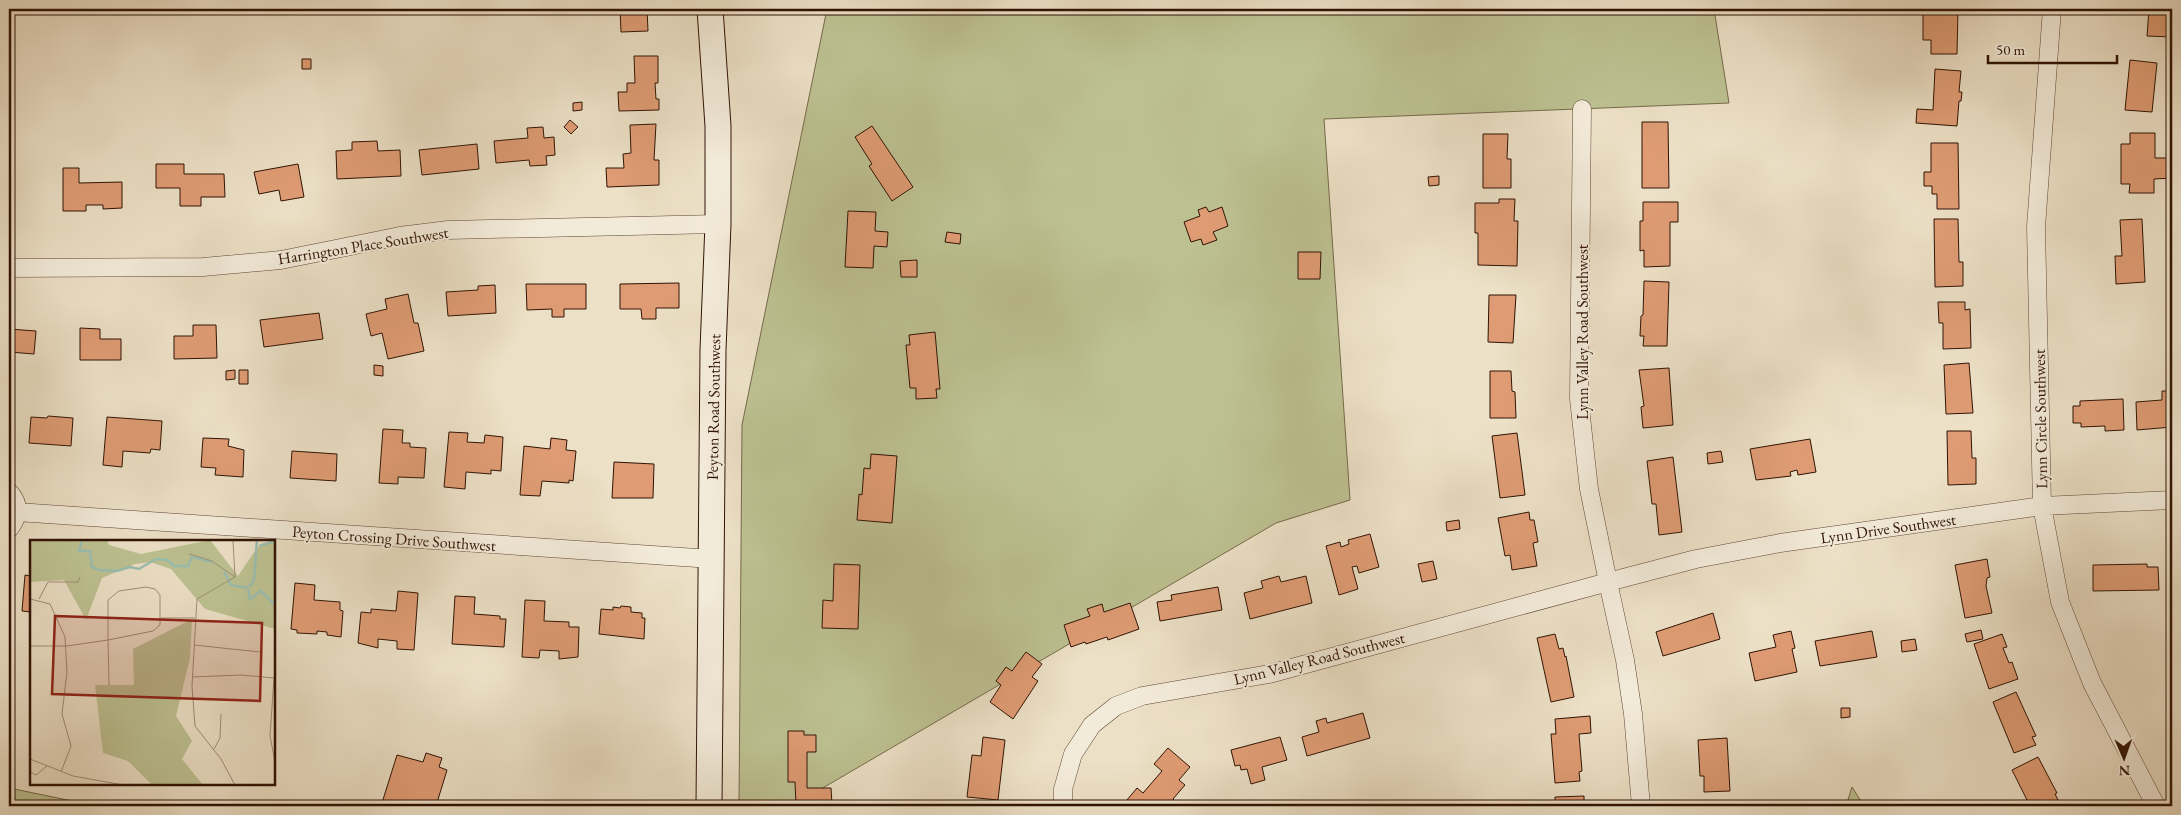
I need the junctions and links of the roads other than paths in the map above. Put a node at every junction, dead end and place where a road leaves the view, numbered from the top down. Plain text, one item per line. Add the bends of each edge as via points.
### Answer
1 (710, 9) edge
2 (2052, 9) edge
3 (1582, 109) dead end
4 (718, 224) junction
5 (9, 268) edge
6 (9, 492) edge
7 (2172, 500) edge
8 (2042, 506) junction
9 (17, 512) junction
10 (9, 529) edge
11 (712, 559) junction
12 (1608, 582) junction
13 (710, 806) edge
14 (1063, 806) edge
15 (1641, 806) edge
16 (2156, 806) edge

1 - 4 street, Peyton Road Southwest via 718,126
2 - 8 street, Lynn Circle Southwest via 2036,227
3 - 12 street, Lynn Valley Road Southwest via 1579,399 1589,489
4 - 5 street, Harrington Place Southwest via 448,230 400,236 281,260 203,267
4 - 11 street, Peyton Road Southwest via 713,350
6 - 9 street via 14,496
7 - 8 street, Lynn Drive Southwest
8 - 12 street, Lynn Drive Southwest via 1780,543 1696,559
8 - 16 street, Lynn Circle Southwest via 2060,602 2092,683
9 - 10 street
9 - 11 street, Peyton Crossing Drive Southwest
11 - 13 street, Peyton Road Southwest
12 - 14 street, Lynn Valley Road Southwest via 1269,674 1142,696 1116,706 1092,725 1072,754 1063,789
12 - 15 street, Lynn Valley Road Southwest via 1625,660

